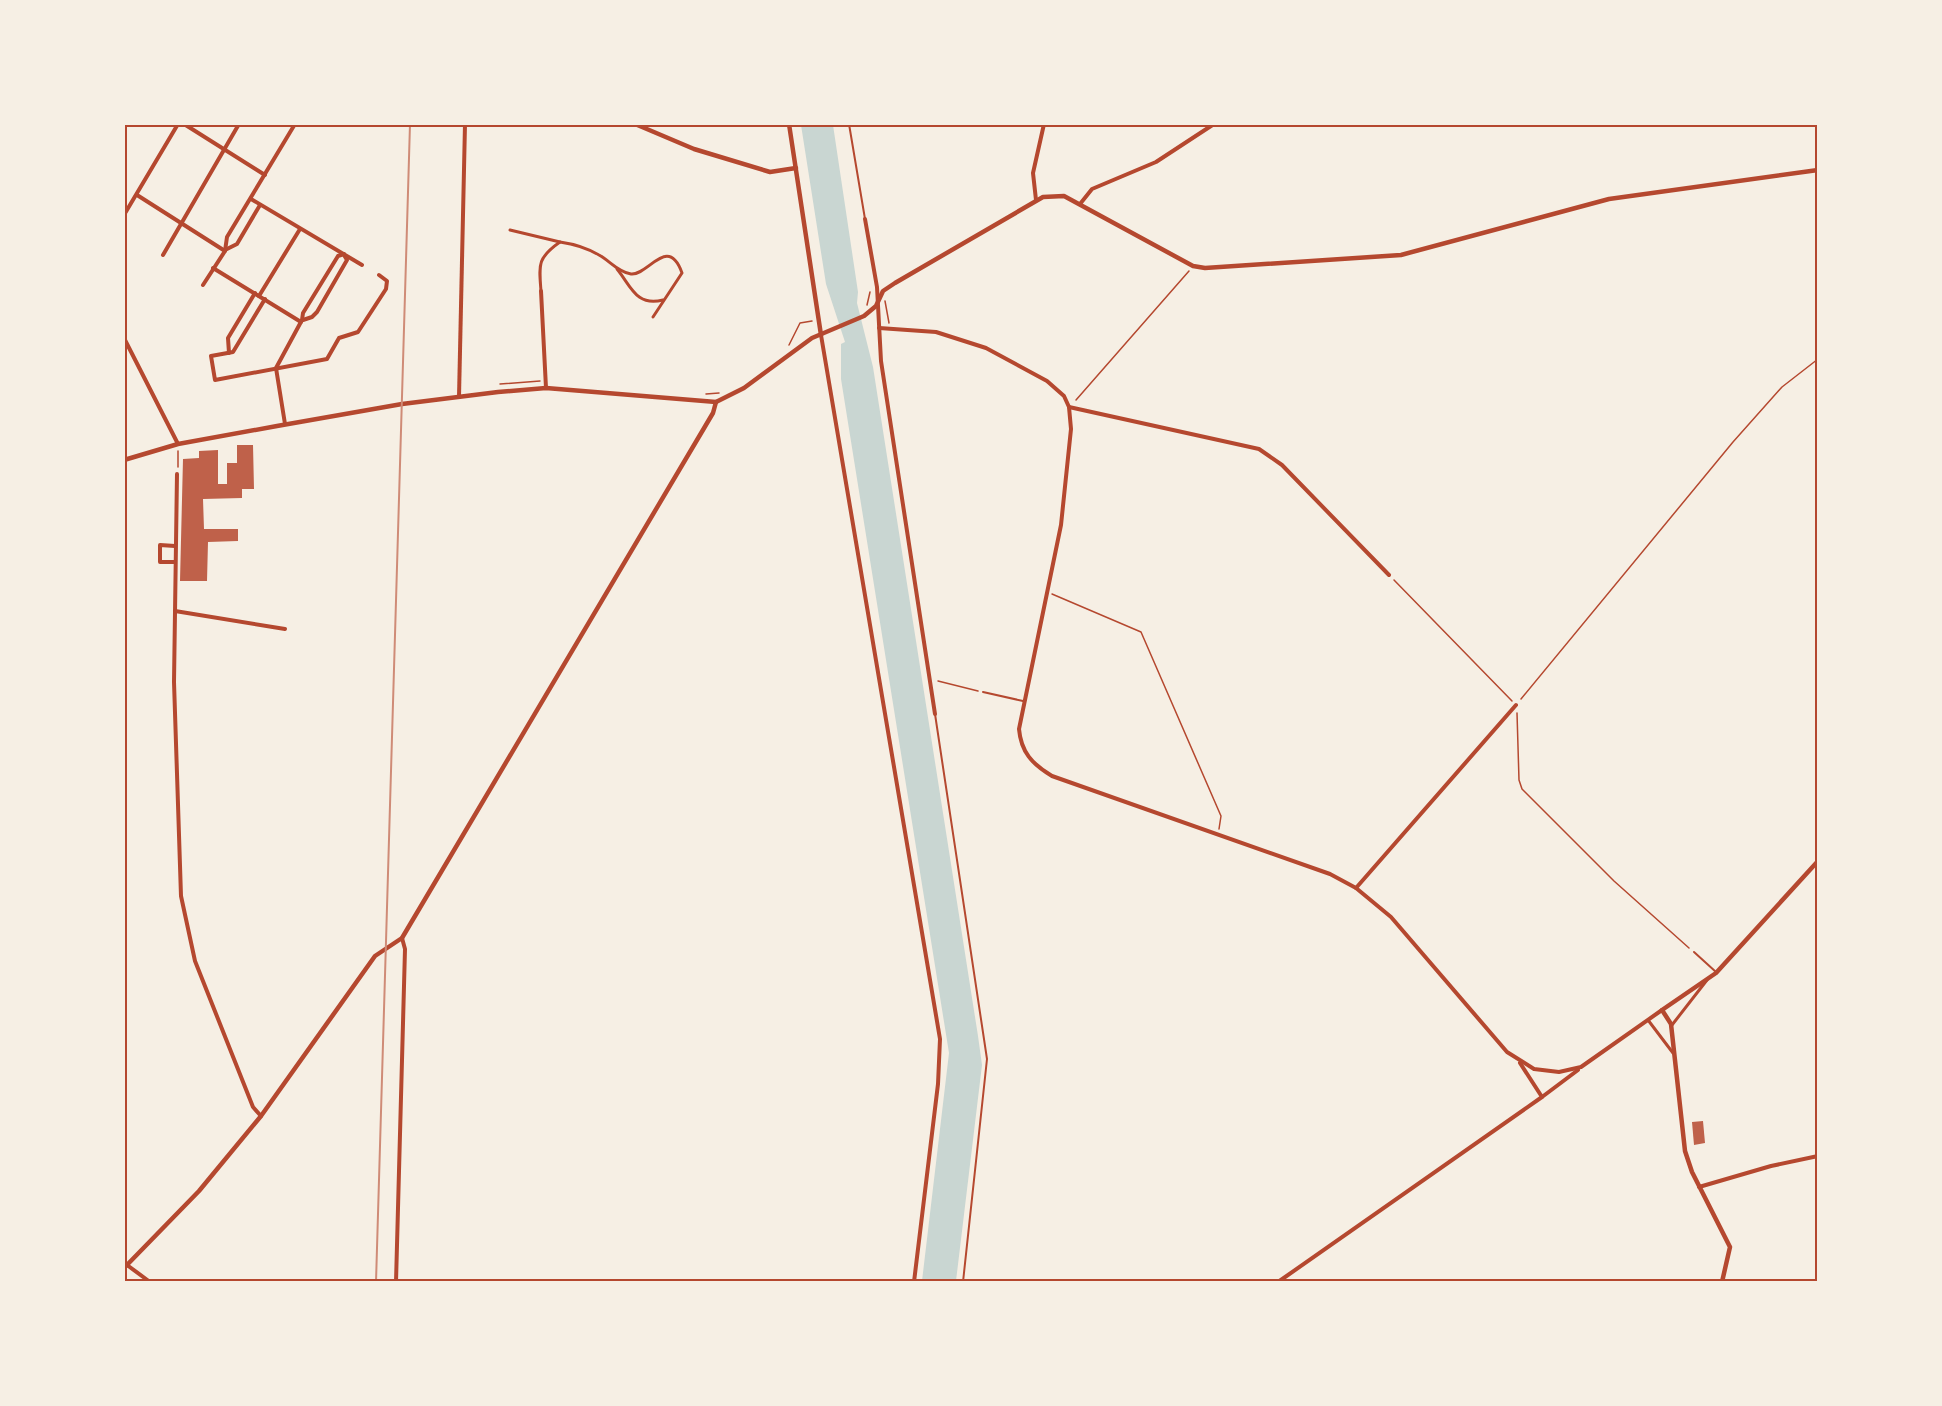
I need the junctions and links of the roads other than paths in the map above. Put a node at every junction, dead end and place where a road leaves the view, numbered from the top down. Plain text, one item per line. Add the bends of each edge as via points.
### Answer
1 (178, 124) edge
2 (184, 124) edge
3 (238, 124) edge
4 (295, 124) edge
5 (465, 124) edge
6 (635, 124) edge
7 (789, 124) edge
8 (849, 124) edge
9 (1044, 124) edge
10 (1214, 124) edge
11 (224, 149) junction
12 (796, 168) junction
13 (1818, 170) edge
14 (265, 175) junction
15 (137, 195) junction
16 (251, 199) junction
17 (1036, 200) junction
18 (1080, 204) junction
19 (260, 205) junction
20 (124, 215) edge
21 (865, 219) joint
22 (182, 222) junction
23 (300, 229) junction
24 (510, 230) dead end
25 (560, 242) junction
26 (225, 250) junction
27 (344, 254) junction
28 (163, 255) dead end
29 (362, 265) dead end
30 (213, 268) junction
31 (616, 268) junction
32 (379, 275) dead end
33 (203, 285) dead end
34 (541, 291) joint
35 (257, 295) junction
36 (264, 299) junction
37 (665, 299) junction
38 (876, 306) junction
39 (653, 317) dead end
40 (302, 321) junction
41 (879, 328) junction
42 (821, 335) junction
43 (124, 338) edge
44 (229, 352) junction
45 (276, 368) junction
46 (546, 388) junction
47 (459, 397) junction
48 (716, 402) junction
49 (1069, 407) junction
50 (285, 424) junction
51 (178, 444) junction
52 (124, 459) edge
53 (177, 474) road end
54 (175, 546) junction
55 (175, 562) junction
56 (1389, 575) road end
57 (175, 610) junction
58 (285, 629) dead end
59 (983, 692) road end
60 (1023, 701) junction
61 (1516, 705) road end
62 (935, 714) joint
63 (1818, 861) edge
64 (1356, 888) junction
65 (402, 938) junction
66 (1694, 952) road end
67 (1716, 973) junction
68 (1707, 980) junction
69 (1662, 1010) junction
70 (1648, 1020) junction
71 (1671, 1026) junction
72 (1672, 1053) junction
73 (1519, 1061) junction
74 (1581, 1067) junction
75 (1542, 1097) junction
76 (261, 1116) junction
77 (1818, 1156) edge
78 (1700, 1187) junction
79 (125, 1266) edge
80 (150, 1281) edge
81 (396, 1281) edge
82 (914, 1281) edge
83 (963, 1281) edge
84 (1278, 1281) edge
85 (1722, 1281) edge

1 - 15 street
2 - 11 street
3 - 11 street
4 - 14 street
5 - 47 street
6 - 12 street via 770,172
7 - 12 street
8 - 21 lane
9 - 17 street via 1033,173
10 - 18 street via 1155,162 1092,189
11 - 14 street
11 - 22 street
12 - 42 street
13 - 18 street via 1609,199 1401,255 1217,268 1193,266
14 - 16 street
15 - 20 street
15 - 22 street
16 - 19 street
16 - 26 street via 227,237
17 - 18 street via 1064,196
17 - 38 street via 896,283 879,296
19 - 23 street
19 - 26 street via 237,244
21 - 38 street via 877,287
22 - 26 street
22 - 28 street
23 - 27 street
23 - 35 street
24 - 25 street
25 - 31 street via 589,250
25 - 34 street via 543,255
26 - 30 street
27 - 29 street
27 - 40 street via 338,256 303,313
27 - 40 street via 347,260 317,312
30 - 33 street
30 - 35 street
31 - 37 street via 640,300
31 - 37 street via 638,274 658,258 670,258 682,273
32 - 45 street via 387,281 386,289 358,332 339,338 327,359
34 - 46 street
35 - 36 street
35 - 44 street via 228,338
36 - 40 street
36 - 44 street via 233,352
37 - 39 street
38 - 41 street
38 - 42 street via 864,316
40 - 45 street
41 - 49 street via 936,332 986,348 1047,381 1064,396
41 - 62 street
42 - 48 street via 744,388
42 - 82 street via 940,1039
43 - 51 street
44 - 45 street via 211,356 215,380
45 - 50 street
46 - 47 street
46 - 48 street
47 - 50 street
48 - 65 street
49 - 56 street via 1247,446 1269,455
49 - 60 street via 1068,468 1048,593
50 - 51 street
51 - 52 street
53 - 54 street
54 - 55 street
54 - 55 street via 160,545 160,562
55 - 57 street
57 - 58 street
57 - 76 street via 181,896 195,961
59 - 60 lane
60 - 64 street via 1020,741 1027,757 1052,776 1330,874
61 - 64 street
62 - 83 lane via 987,1059
63 - 67 street
64 - 73 street via 1391,917
65 - 76 street via 375,956
65 - 81 street via 404,1020
66 - 67 lane
67 - 68 street
68 - 69 street
68 - 71 street
69 - 70 street
69 - 71 street
70 - 72 street
70 - 74 street
71 - 72 street
72 - 78 street via 1686,1151
73 - 74 street via 1534,1069 1559,1072
73 - 75 street
74 - 75 street
75 - 84 street
76 - 79 street via 199,1191
77 - 78 street
78 - 85 street via 1730,1247
79 - 80 street

